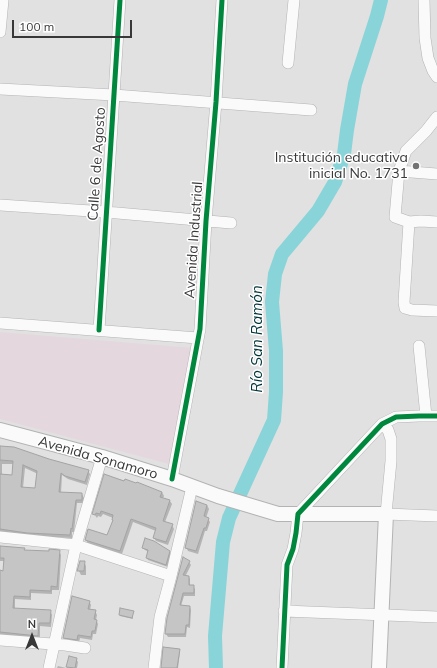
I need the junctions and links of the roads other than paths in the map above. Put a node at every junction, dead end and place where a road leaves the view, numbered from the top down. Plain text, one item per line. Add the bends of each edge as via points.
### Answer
1 (3, 0) edge
2 (120, 0) edge
3 (222, 0) edge
4 (294, 0) edge
5 (424, 0) edge
6 (0, 32) edge
7 (288, 63) dead end
8 (437, 75) edge
9 (0, 89) edge
10 (114, 94) junction
11 (216, 102) junction
12 (311, 110) dead end
13 (435, 122) edge
14 (399, 171) junction
15 (437, 174) edge
16 (0, 205) edge
17 (106, 212) junction
18 (206, 221) junction
19 (409, 222) junction
20 (437, 222) edge
21 (231, 223) dead end
22 (437, 311) edge
23 (0, 323) edge
24 (99, 330) junction
25 (198, 338) junction
26 (419, 346) dead end
27 (432, 416) edge
28 (382, 424) junction
29 (0, 430) edge
30 (102, 457) junction
31 (172, 479) junction
32 (192, 487) junction
33 (298, 514) junction
34 (386, 514) junction
35 (437, 516) edge
36 (0, 538) edge
37 (76, 545) junction
38 (171, 576) junction
39 (284, 611) junction
40 (382, 614) junction
41 (437, 617) edge
42 (0, 640) edge
43 (54, 645) junction
44 (85, 648) dead end
45 (49, 668) edge
46 (154, 668) edge
47 (282, 668) edge
48 (379, 668) edge

1 - 6 street
2 - 10 street, Calle 6 de Agosto
3 - 11 street, Avenida Industrial
4 - 7 street
5 - 8 street via 428,58
9 - 10 street
10 - 11 street
10 - 17 street, Calle 6 de Agosto
11 - 12 street
11 - 18 street, Avenida Industrial
13 - 14 street via 406,150
14 - 15 street
14 - 19 street via 396,217
16 - 17 street
17 - 18 street
17 - 24 street, Calle 6 de Agosto
18 - 21 street
18 - 25 street, Avenida Industrial
19 - 20 street
19 - 22 street via 405,308
23 - 24 street
24 - 25 street
25 - 31 street, Avenida Industrial
26 - 27 street
27 - 28 street via 396,417
28 - 33 street
28 - 34 street via 388,430 391,439
29 - 30 main road, Avenida Sonamoro
30 - 31 main road, Avenida Sonamoro
30 - 37 street
31 - 32 main road, Avenida Sonamoro
32 - 33 main road, Avenida Sonamoro via 257,509 278,514
32 - 38 street
33 - 34 main road, Avenida Sonamoro
33 - 39 street via 293,549 287,565
34 - 35 street
34 - 40 main road
36 - 37 street
37 - 38 street
37 - 43 street
38 - 46 street via 160,617
39 - 40 street
39 - 47 street
40 - 41 street
40 - 48 main road
42 - 43 street
43 - 44 street
43 - 45 street

